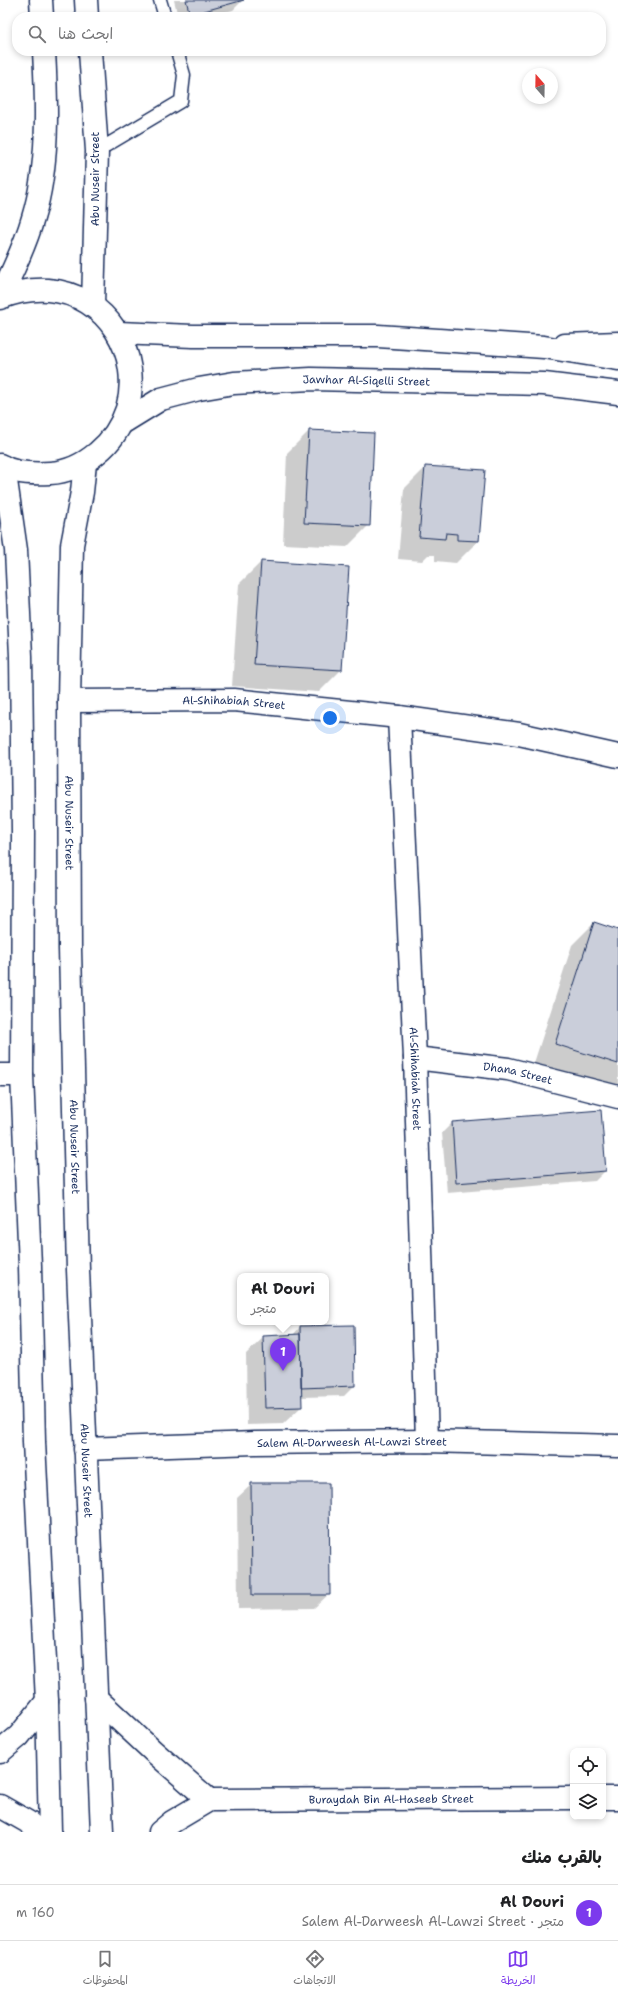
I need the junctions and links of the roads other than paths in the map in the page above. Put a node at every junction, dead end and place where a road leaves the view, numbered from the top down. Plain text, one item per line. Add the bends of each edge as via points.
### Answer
1 (41, 0) edge
2 (86, 0) edge
3 (160, 0) edge
4 (42, 12) edge
5 (87, 12) edge
6 (164, 12) edge
7 (44, 56) edge
8 (90, 56) edge
9 (178, 56) edge
10 (98, 152) junction
11 (0, 298) edge
12 (93, 306) junction
13 (118, 333) junction
14 (618, 343) edge
15 (544, 346) junction
16 (618, 359) edge
17 (618, 394) edge
18 (122, 423) junction
19 (85, 463) junction
20 (2, 466) edge
21 (69, 701) junction
22 (399, 717) junction
23 (618, 756) edge
24 (415, 1058) junction
25 (0, 1075) edge
26 (22, 1075) junction
27 (618, 1097) edge
28 (427, 1441) junction
29 (618, 1446) edge
30 (85, 1449) junction
31 (96, 1698) junction
32 (47, 1701) junction
33 (0, 1752) edge
34 (570, 1798) edge
35 (606, 1798) edge
36 (618, 1798) edge
37 (209, 1800) junction
38 (0, 1806) edge
39 (39, 1832) edge
40 (50, 1832) edge
41 (102, 1832) edge
42 (160, 1832) edge

1 - 4 street
2 - 5 street
3 - 6 lane
7 - 11 street via 44,158 34,217 23,250
8 - 10 street, Abu Nuseir Street
9 - 10 lane via 184,75 181,101
10 - 12 street, Abu Nuseir Street
11 - 12 street via 24,290 48,290 72,295
12 - 13 street via 107,318
13 - 15 street via 194,336 378,336
13 - 18 street via 130,362 132,393
14 - 15 street
15 - 16 street
17 - 18 street, Jawhar Al-Siqelli Street via 544,384 295,380 199,389 161,400
18 - 19 street via 107,446
19 - 20 street via 59,472 31,474
19 - 21 street, Abu Nuseir Street via 72,545
20 - 26 street via 16,550 21,656
21 - 22 street, Al-Shihabiah Street via 234,700
21 - 30 street, Abu Nuseir Street via 70,949
22 - 23 street, Al-Shihabiah Street via 519,734
22 - 24 street, Al-Shihabiah Street
24 - 27 street, Dhana Street via 508,1070
24 - 28 street, Al-Shihabiah Street
25 - 26 street
26 - 32 street via 34,1442
28 - 29 street, Salem Al-Darweesh Al-Lawzi Street
28 - 30 street, Salem Al-Darweesh Al-Lawzi Street via 255,1443
30 - 31 street, Abu Nuseir Street
31 - 37 street via 152,1752
31 - 41 street, Abu Nuseir Street
32 - 33 street via 19,1736
32 - 40 street
34 - 37 street, Buraydah Bin Al-Haseeb Street
35 - 36 street
37 - 42 street
38 - 39 street via 28,1822

